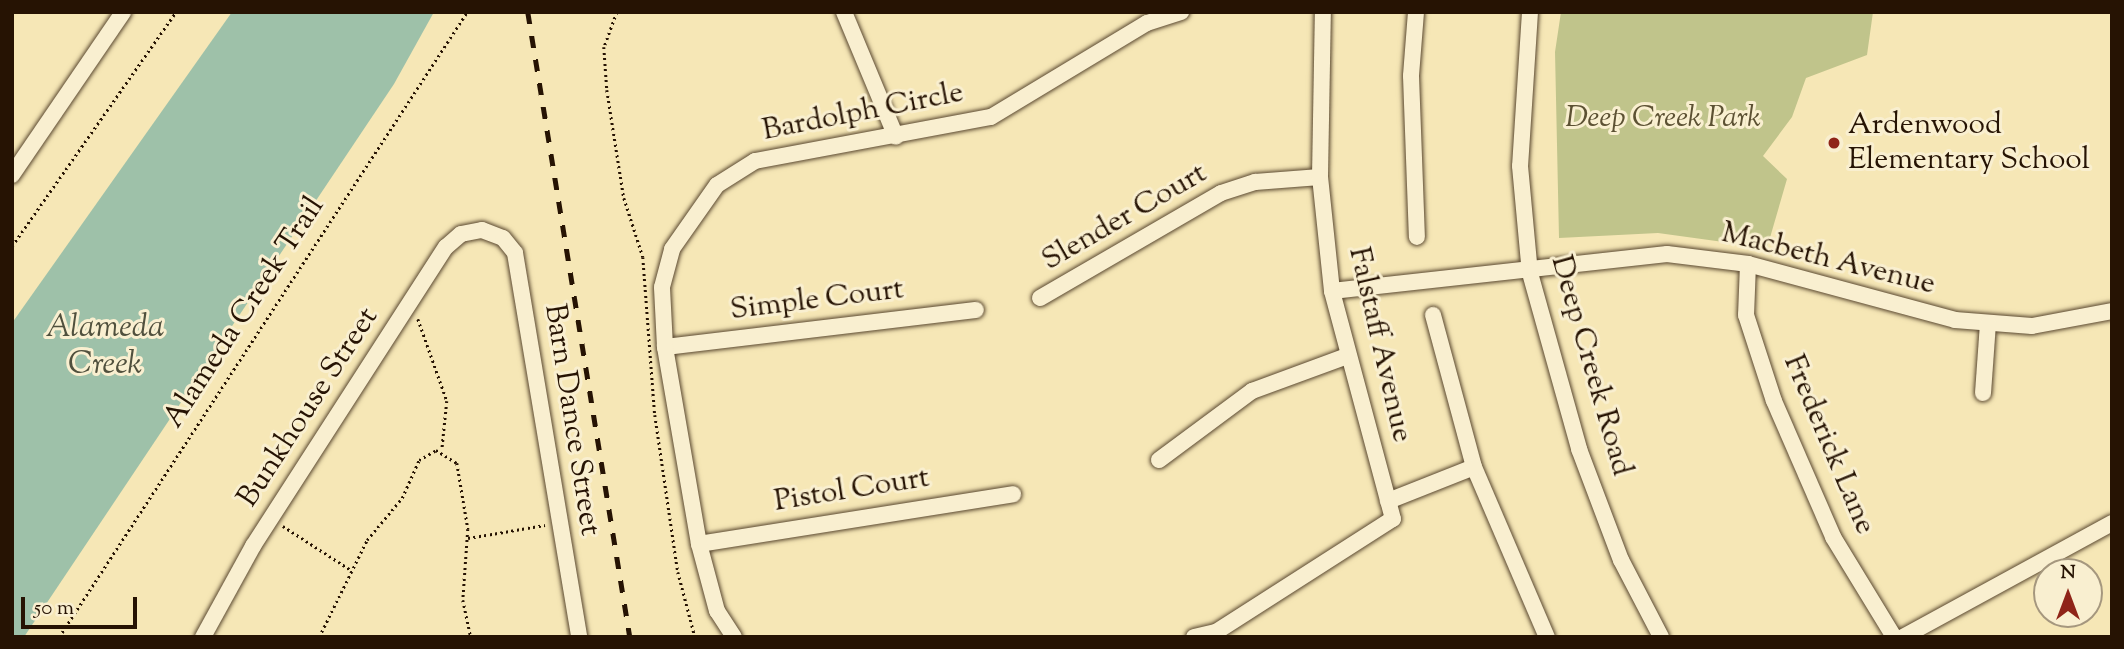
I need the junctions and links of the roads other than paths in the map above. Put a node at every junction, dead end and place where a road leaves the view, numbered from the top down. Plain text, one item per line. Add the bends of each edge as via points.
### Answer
1 (123, 12) edge
2 (844, 12) edge
3 (1181, 12) edge
4 (1323, 12) edge
5 (1416, 12) edge
6 (1530, 12) edge
7 (896, 137) junction
8 (12, 175) edge
9 (1321, 177) junction
10 (482, 230) joint
11 (1417, 237) dead end
12 (1748, 264) junction
13 (1530, 273) junction
14 (1332, 291) junction
15 (1041, 298) dead end
16 (976, 310) dead end
17 (2112, 311) edge
18 (1433, 315) dead end
19 (1989, 324) junction
20 (665, 348) junction
21 (1347, 356) junction
22 (1983, 393) dead end
23 (1159, 460) dead end
24 (1474, 467) junction
25 (1013, 494) dead end
26 (1388, 500) junction
27 (2112, 523) edge
28 (699, 544) junction
29 (203, 637) edge
30 (579, 637) edge
31 (734, 637) edge
32 (1194, 637) edge
33 (1548, 637) edge
34 (1661, 637) edge
35 (1895, 637) edge
36 (1903, 637) edge

1 - 8 street
2 - 7 street
3 - 7 street, Bardolph Circle via 1147,23 990,117
4 - 9 street, Falstaff Avenue
5 - 11 street via 1411,89
6 - 13 street, Deep Creek Road via 1520,166
7 - 20 street, Bardolph Circle via 755,161 717,185 672,248 662,287
9 - 14 street, Falstaff Avenue
9 - 15 street, Slender Court via 1255,182 1214,196
10 - 29 street, Bunkhouse Street via 461,234 446,247 272,518
10 - 30 street, Barn Dance Street via 503,237 515,253
12 - 13 street, Macbeth Avenue via 1667,254
12 - 19 street, Macbeth Avenue
12 - 35 street, Frederick Lane via 1746,315 1774,401 1833,537
13 - 14 street, Macbeth Avenue
13 - 34 street, Deep Creek Road via 1579,449 1621,560
14 - 21 street, Falstaff Avenue
16 - 20 street, Simple Court
17 - 19 street, Macbeth Avenue via 2032,326
18 - 24 street
19 - 22 street
20 - 28 street, Bardolph Circle
21 - 23 street via 1252,391
21 - 26 street, Falstaff Avenue
24 - 26 street
24 - 33 street
25 - 28 street, Pistol Court
26 - 32 street, Falstaff Avenue via 1393,519 1216,632
27 - 36 street
28 - 31 street, Bardolph Circle via 717,611

